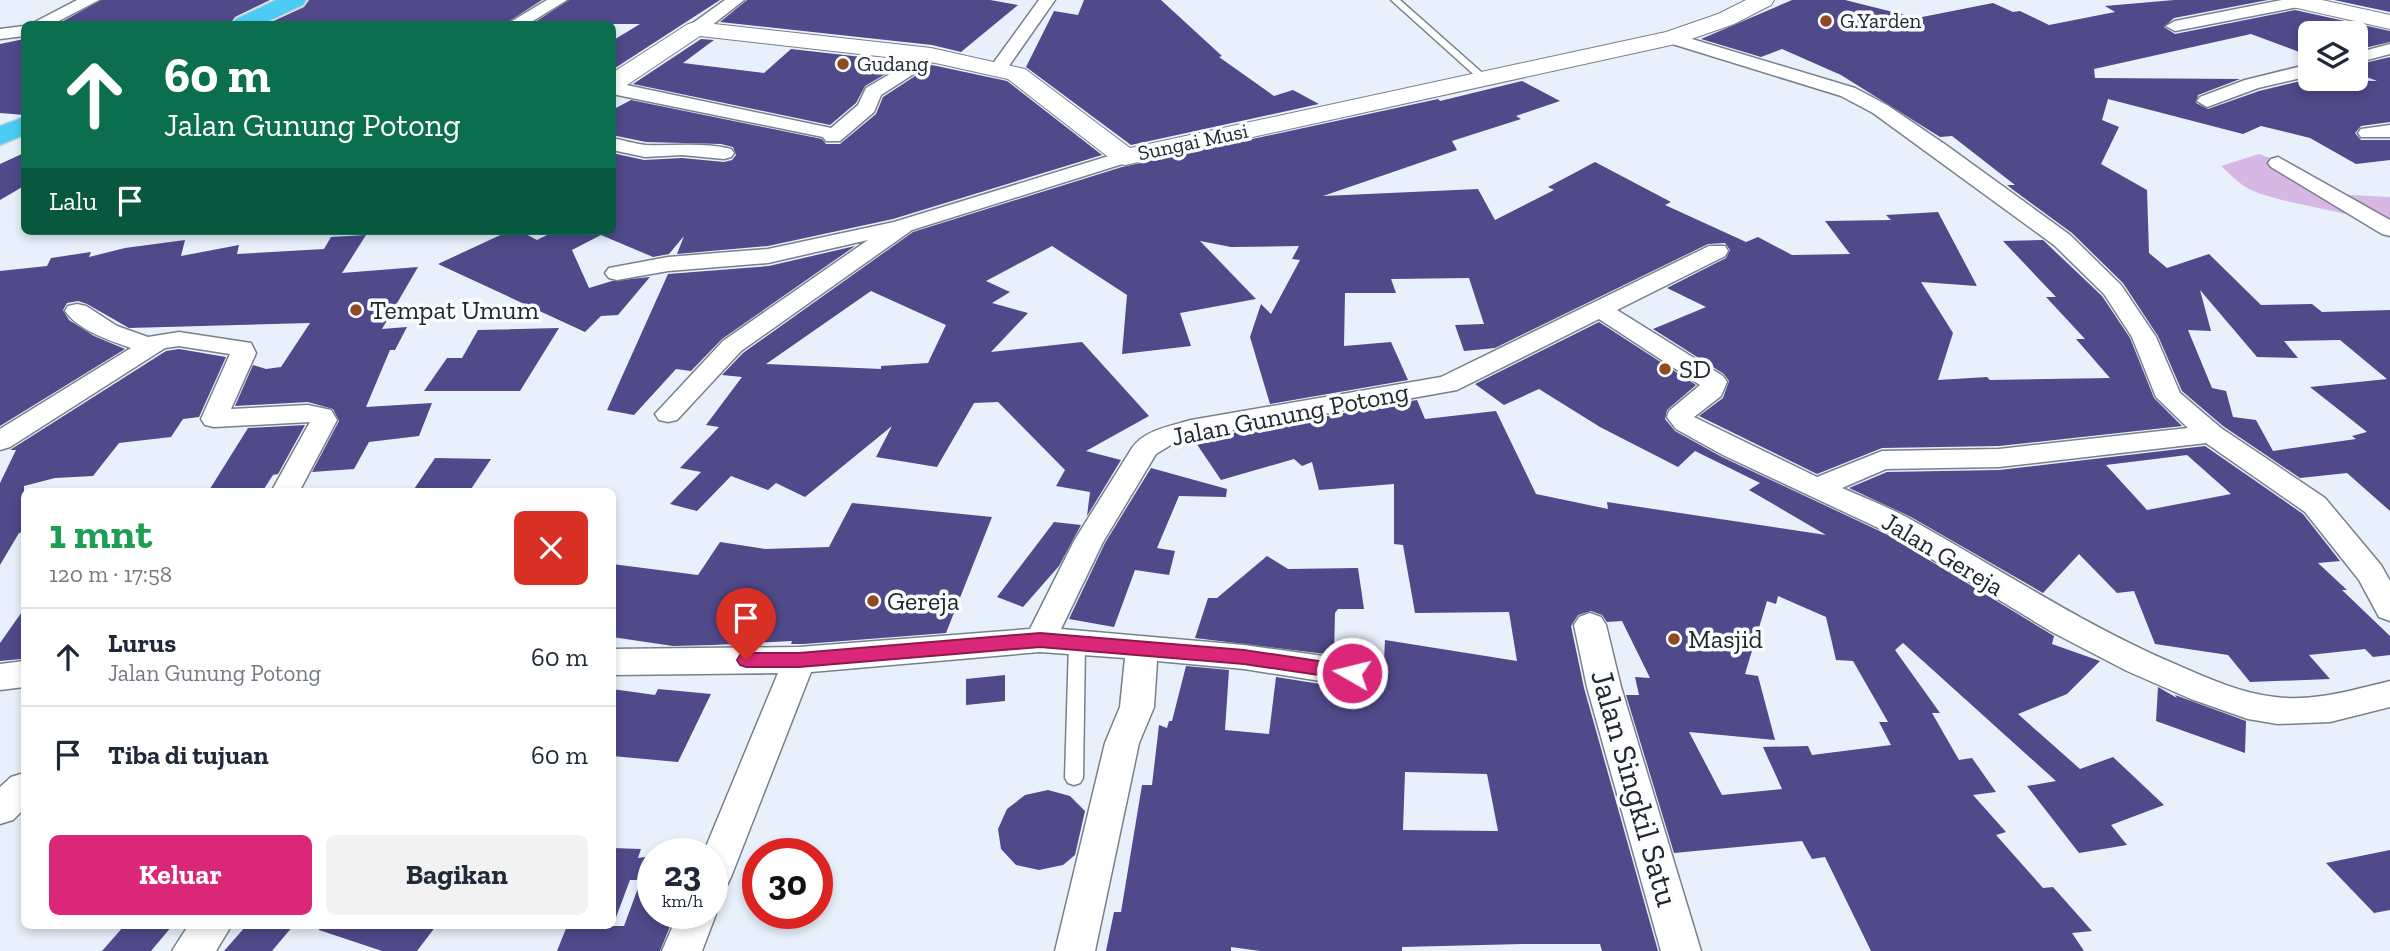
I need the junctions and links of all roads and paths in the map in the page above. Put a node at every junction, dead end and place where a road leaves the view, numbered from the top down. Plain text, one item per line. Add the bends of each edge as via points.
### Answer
1 (91, 0) edge
2 (295, 0) edge
3 (559, 0) edge
4 (736, 0) edge
5 (1047, 0) edge
6 (1395, 0) edge
7 (1763, 0) edge
8 (2301, 2) edge
9 (46, 21) edge
10 (250, 21) edge
11 (521, 21) edge
12 (2390, 22) edge
13 (2175, 26) dead end
14 (696, 29) junction
15 (21, 31) edge
16 (0, 34) edge
17 (1672, 38) junction
18 (2390, 49) edge
19 (931, 55) junction
20 (2368, 55) edge
21 (998, 69) junction
22 (2298, 73) edge
23 (1485, 79) junction
24 (616, 83) edge
25 (616, 87) edge
26 (2207, 101) dead end
27 (21, 126) edge
28 (2390, 131) edge
29 (2368, 133) dead end
30 (0, 136) edge
31 (616, 145) edge
32 (645, 151) junction
33 (724, 153) dead end
34 (1125, 157) junction
35 (616, 163) edge
36 (2278, 163) dead end
37 (904, 225) junction
38 (2390, 229) edge
39 (1717, 251) dead end
40 (617, 273) dead end
41 (1600, 309) junction
42 (77, 311) dead end
43 (151, 346) junction
44 (668, 414) dead end
45 (2211, 434) junction
46 (0, 441) edge
47 (287, 488) edge
48 (1817, 488) junction
49 (2390, 609) edge
50 (1590, 625) dead end
51 (1040, 640) junction
52 (1077, 644) junction
53 (1142, 647) junction
54 (799, 660) junction
55 (616, 662) edge
56 (1352, 673) dead end
57 (21, 674) edge
58 (0, 677) edge
59 (2390, 694) edge
60 (1073, 778) dead end
61 (21, 791) edge
62 (0, 809) edge
63 (728, 838) edge
64 (209, 929) edge
65 (691, 929) edge
66 (191, 951) edge
67 (682, 951) edge
68 (1075, 951) edge
69 (1681, 951) edge

1 - 9 street
2 - 10 highway
3 - 11 street
4 - 14 street
5 - 21 street
6 - 23 lane
7 - 17 street, Sungai Musi
8 - 12 street
8 - 13 street
14 - 19 street, Sungai Musi
14 - 24 street
15 - 16 street
17 - 23 street, Sungai Musi
17 - 45 street via 1848,92 1939,149 2046,228 2113,290 2144,337 2169,397
18 - 20 street
19 - 21 street, Sungai Musi
19 - 25 street via 873,93 867,108 828,134
21 - 34 street, Sungai Musi via 1027,80
22 - 26 street
23 - 34 street, Sungai Musi
27 - 30 highway
28 - 29 street
31 - 32 street
32 - 33 street
32 - 35 street
34 - 37 street
36 - 38 street
37 - 40 street via 768,257 668,264
37 - 44 street via 732,346
39 - 41 street, Jalan Gunung Potong
41 - 48 street, Jalan Gereja via 1714,382 1712,390 1682,411 1685,423
41 - 51 street, Jalan Gunung Potong via 1448,384 1191,429 1152,443 1089,541
42 - 43 street via 108,331
43 - 46 street
43 - 47 street via 172,339 244,350 215,419 322,416 324,420
45 - 48 street via 1999,458 1882,460
45 - 49 street via 2315,505 2370,573
48 - 59 street, Jalan Gereja via 1928,541 2063,624 2138,662 2248,706 2310,712
50 - 69 street, Jalan Singkil Satu
51 - 52 street
51 - 54 street
52 - 53 street
52 - 60 lane
53 - 56 street
53 - 68 street via 1137,707 1122,743
54 - 55 street
54 - 63 street
57 - 58 street
61 - 62 street
64 - 66 street
65 - 67 street

